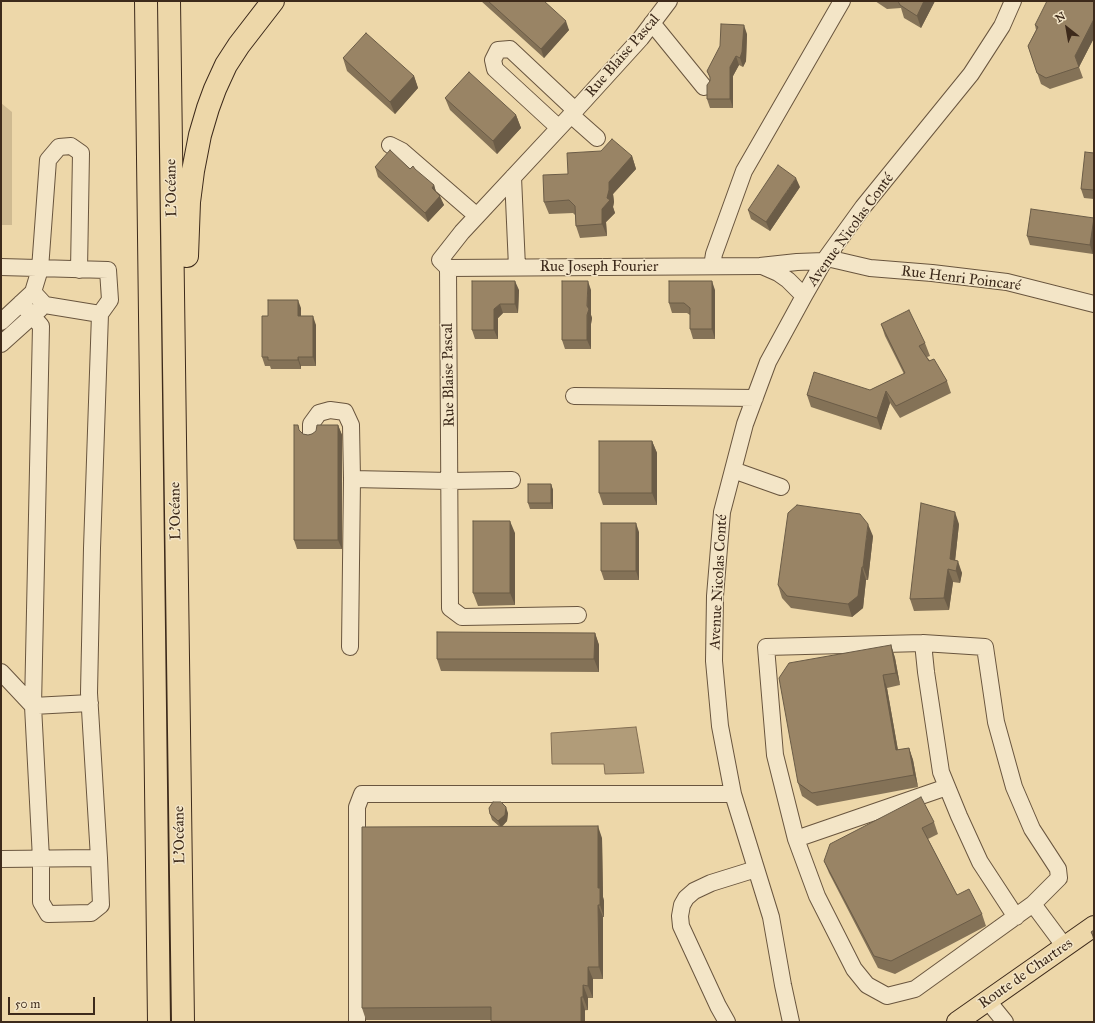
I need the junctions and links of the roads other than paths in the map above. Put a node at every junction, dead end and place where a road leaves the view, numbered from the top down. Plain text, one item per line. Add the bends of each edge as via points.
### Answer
1 (146, 1) edge
2 (169, 1) edge
3 (273, 1) edge
4 (669, 1) edge
5 (842, 1) edge
6 (1013, 1) edge
7 (652, 23) junction
8 (704, 87) dead end
9 (573, 112) junction
10 (559, 128) junction
11 (597, 138) dead end
12 (390, 145) dead end
13 (513, 177) junction
14 (477, 216) junction
15 (826, 260) junction
16 (444, 264) junction
17 (712, 266) junction
18 (760, 266) junction
19 (1, 267) edge
20 (517, 267) junction
21 (40, 269) junction
22 (79, 270) junction
23 (33, 292) junction
24 (804, 296) junction
25 (174, 299) junction
26 (21, 304) junction
27 (1094, 304) edge
28 (45, 305) junction
29 (100, 314) junction
30 (33, 316) junction
31 (1, 322) edge
32 (1, 344) edge
33 (574, 396) dead end
34 (755, 398) junction
35 (312, 435) edge
36 (733, 470) junction
37 (352, 479) junction
38 (512, 480) dead end
39 (450, 482) junction
40 (781, 487) dead end
41 (578, 615) dead end
42 (923, 643) junction
43 (350, 647) dead end
44 (1, 672) edge
45 (90, 703) junction
46 (33, 706) junction
47 (948, 787) junction
48 (733, 794) junction
49 (796, 839) junction
50 (99, 858) junction
51 (1, 859) edge
52 (35, 859) junction
53 (756, 869) junction
54 (1033, 904) junction
55 (1016, 917) junction
56 (1094, 926) edge
57 (1065, 947) junction
58 (988, 1001) junction
59 (159, 1022) edge
60 (183, 1022) edge
61 (357, 1022) edge
62 (727, 1022) edge
63 (791, 1022) edge
64 (957, 1022) edge
65 (1005, 1022) edge

1 - 59 highway, L’Océane
2 - 25 highway, L’Océane
3 - 25 highway via 226,65 208,108 192,171 187,262
4 - 7 street, Rue Blaise Pascal
5 - 17 street via 744,171
6 - 15 street, Avenue Nicolas Conté via 1002,26 971,74 863,207
7 - 8 street
7 - 9 street, Rue Blaise Pascal
9 - 10 street, Rue Blaise Pascal
9 - 10 street, Rue Blaise Pascal via 510,49 498,50 493,60 495,68
9 - 11 street
10 - 13 street, Rue Blaise Pascal
12 - 14 street via 402,151
13 - 14 street, Rue Blaise Pascal
13 - 20 street
14 - 16 street, Rue Blaise Pascal via 462,232
15 - 18 street, Rue Joseph Fourier
15 - 24 street, Avenue Nicolas Conté
15 - 27 street, Rue Henri Poincaré via 870,268 1007,282
16 - 20 street, Rue Joseph Fourier
16 - 39 street, Rue Blaise Pascal
17 - 18 street, Rue Joseph Fourier
17 - 20 street, Rue Joseph Fourier
18 - 24 street, Rue Joseph Fourier via 778,273
19 - 21 street
21 - 22 street
21 - 22 street via 48,160 58,147 71,146 81,153
21 - 23 street
22 - 29 street via 108,270 110,300
23 - 26 street
23 - 28 street
24 - 34 street, Avenue Nicolas Conté via 768,362
25 - 60 highway, L’Océane
26 - 30 street
26 - 31 street
28 - 29 street
28 - 30 street
29 - 45 street via 92,540
30 - 32 street
30 - 46 street via 41,326
33 - 34 street
34 - 36 street, Avenue Nicolas Conté
35 - 37 street via 311,424 319,413 330,410 345,412 351,425
36 - 40 street
36 - 48 street, Avenue Nicolas Conté via 722,512 715,596 714,661 720,726
37 - 39 street
37 - 43 street
38 - 39 street
39 - 41 street, Rue Blaise Pascal via 450,608 462,617
42 - 47 street via 941,772
42 - 49 street via 766,647 775,755
42 - 54 street via 985,648 996,722 1014,787 1032,829 1058,869 1058,878
44 - 46 street
45 - 46 street
45 - 50 street
46 - 52 street
47 - 49 street
47 - 55 street via 980,862
48 - 53 street, Avenue Nicolas Conté
48 - 61 street via 362,794 357,807
49 - 55 street via 817,896 854,969 867,985 887,996 915,989
50 - 52 street
50 - 52 street via 101,905 90,913 70,914 48,914 41,902
51 - 52 street
53 - 62 street via 694,891 682,904 681,926
53 - 63 street, Avenue Nicolas Conté via 771,917
54 - 55 street
54 - 57 street
56 - 57 main road, Route de Chartres
57 - 58 main road, Route de Chartres
58 - 64 main road, Route de Chartres
58 - 65 street

